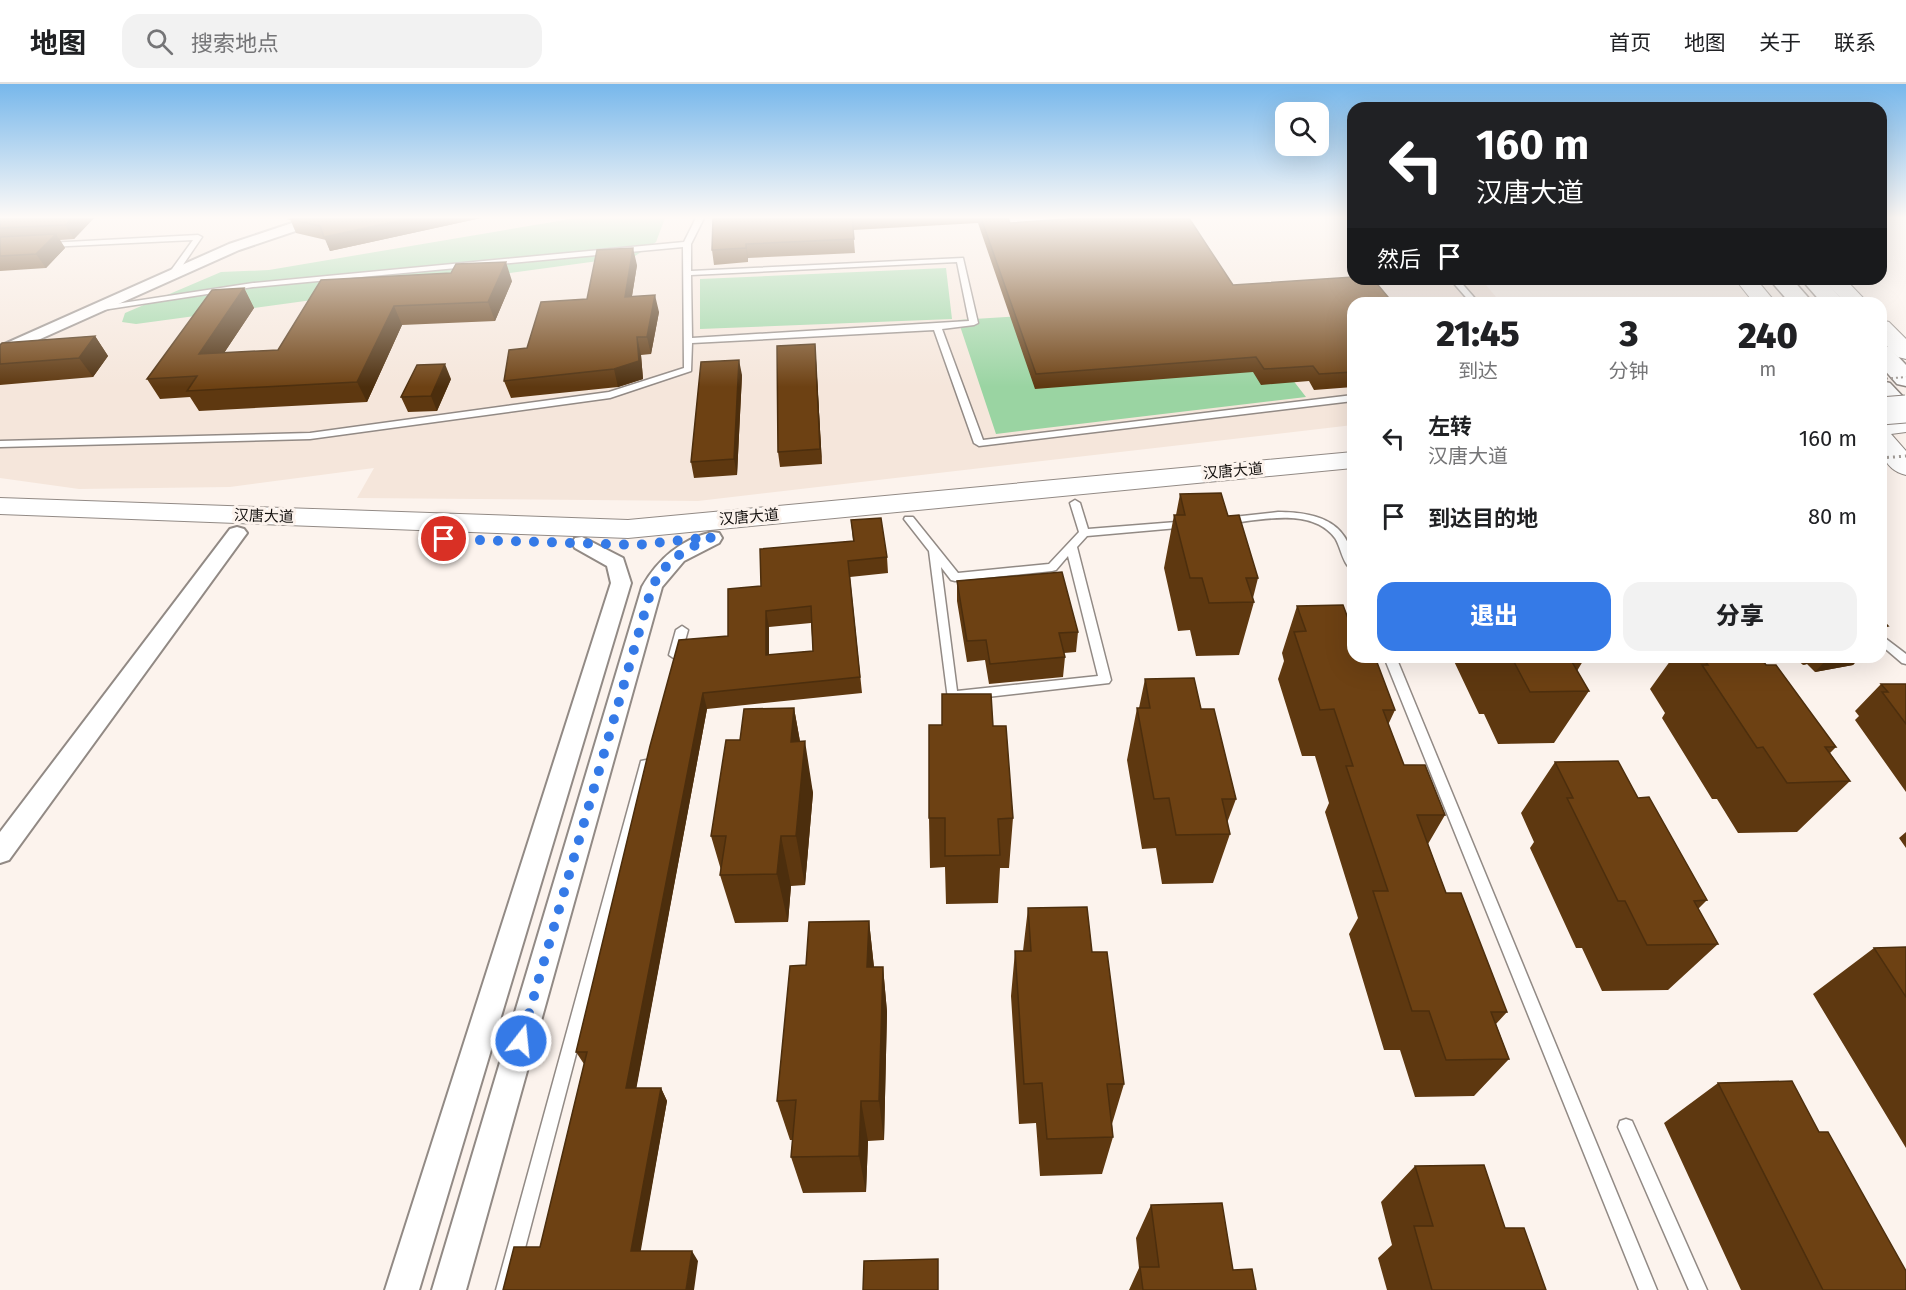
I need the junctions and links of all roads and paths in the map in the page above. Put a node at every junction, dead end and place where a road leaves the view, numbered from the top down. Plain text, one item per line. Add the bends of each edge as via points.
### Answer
1 (175, 274) edge
2 (366, 274) edge
3 (688, 274) edge
4 (963, 274) edge
5 (171, 276) joint
6 (1459, 285) edge
7 (1750, 285) edge
8 (1786, 285) edge
9 (1818, 285) edge
10 (1839, 285) edge
11 (1470, 297) edge
12 (1761, 297) edge
13 (1796, 297) edge
14 (1828, 297) edge
15 (1851, 297) edge
16 (96, 309) junction
17 (937, 327) junction
18 (688, 341) junction
19 (1894, 344) edge
20 (0, 352) edge
21 (1906, 378) edge
22 (1887, 379) edge
23 (1887, 394) edge
24 (1347, 399) edge
25 (1906, 409) edge
26 (1887, 411) edge
27 (1906, 415) edge
28 (1906, 425) edge
29 (1887, 427) edge
30 (0, 444) edge
31 (1887, 445) edge
32 (1906, 456) edge
33 (1887, 458) edge
34 (1347, 461) edge
35 (1887, 467) edge
36 (1906, 467) edge
37 (1347, 477) edge
38 (1906, 477) edge
39 (1075, 503) junction
40 (0, 507) edge
41 (909, 519) junction
42 (0, 528) edge
43 (1084, 532) junction
44 (237, 533) junction
45 (712, 537) junction
46 (582, 543) junction
47 (1071, 546) junction
48 (934, 550) junction
49 (1347, 550) edge
50 (682, 630) dead end
51 (1887, 644) edge
52 (1906, 660) edge
53 (1392, 663) edge
54 (673, 665) edge
55 (651, 746) edge
56 (0, 852) edge
57 (1626, 1127) dead end
58 (402, 1290) edge
59 (449, 1290) edge
60 (505, 1290) edge
61 (1648, 1290) edge
62 (1698, 1290) edge

1 - 5 street
2 - 16 lane via 253,285
3 - 18 lane
4 - 17 lane via 974,323
5 - 16 street
6 - 11 lane
7 - 12 main road
8 - 13 highway
9 - 14 highway
10 - 15 main road
16 - 20 street
17 - 18 lane
17 - 24 lane via 980,443
18 - 30 lane via 688,369 610,395 310,436
19 - 21 highway
21 - 22 path, bridge
23 - 27 highway
25 - 26 main road, bridge
28 - 29 main road
31 - 36 main road
32 - 33 path, bridge
34 - 40 main road, 汉唐大道 via 628,529
35 - 38 main road
37 - 39 main road, 汉唐大道
39 - 41 main road, 汉唐大道
39 - 43 lane
41 - 45 main road, 汉唐大道
41 - 48 lane
42 - 44 main road, 汉唐大道
43 - 47 lane
43 - 49 lane via 1303,515 1328,525
44 - 46 main road, 汉唐大道
44 - 56 street
45 - 46 main road, 汉唐大道 via 636,545
45 - 59 street via 663,567 652,587
46 - 58 street via 616,563 621,583
47 - 48 lane via 1052,567 955,577
47 - 48 lane via 1105,680 952,696
50 - 54 lane
51 - 52 lane
53 - 61 lane
55 - 60 lane
57 - 62 lane

